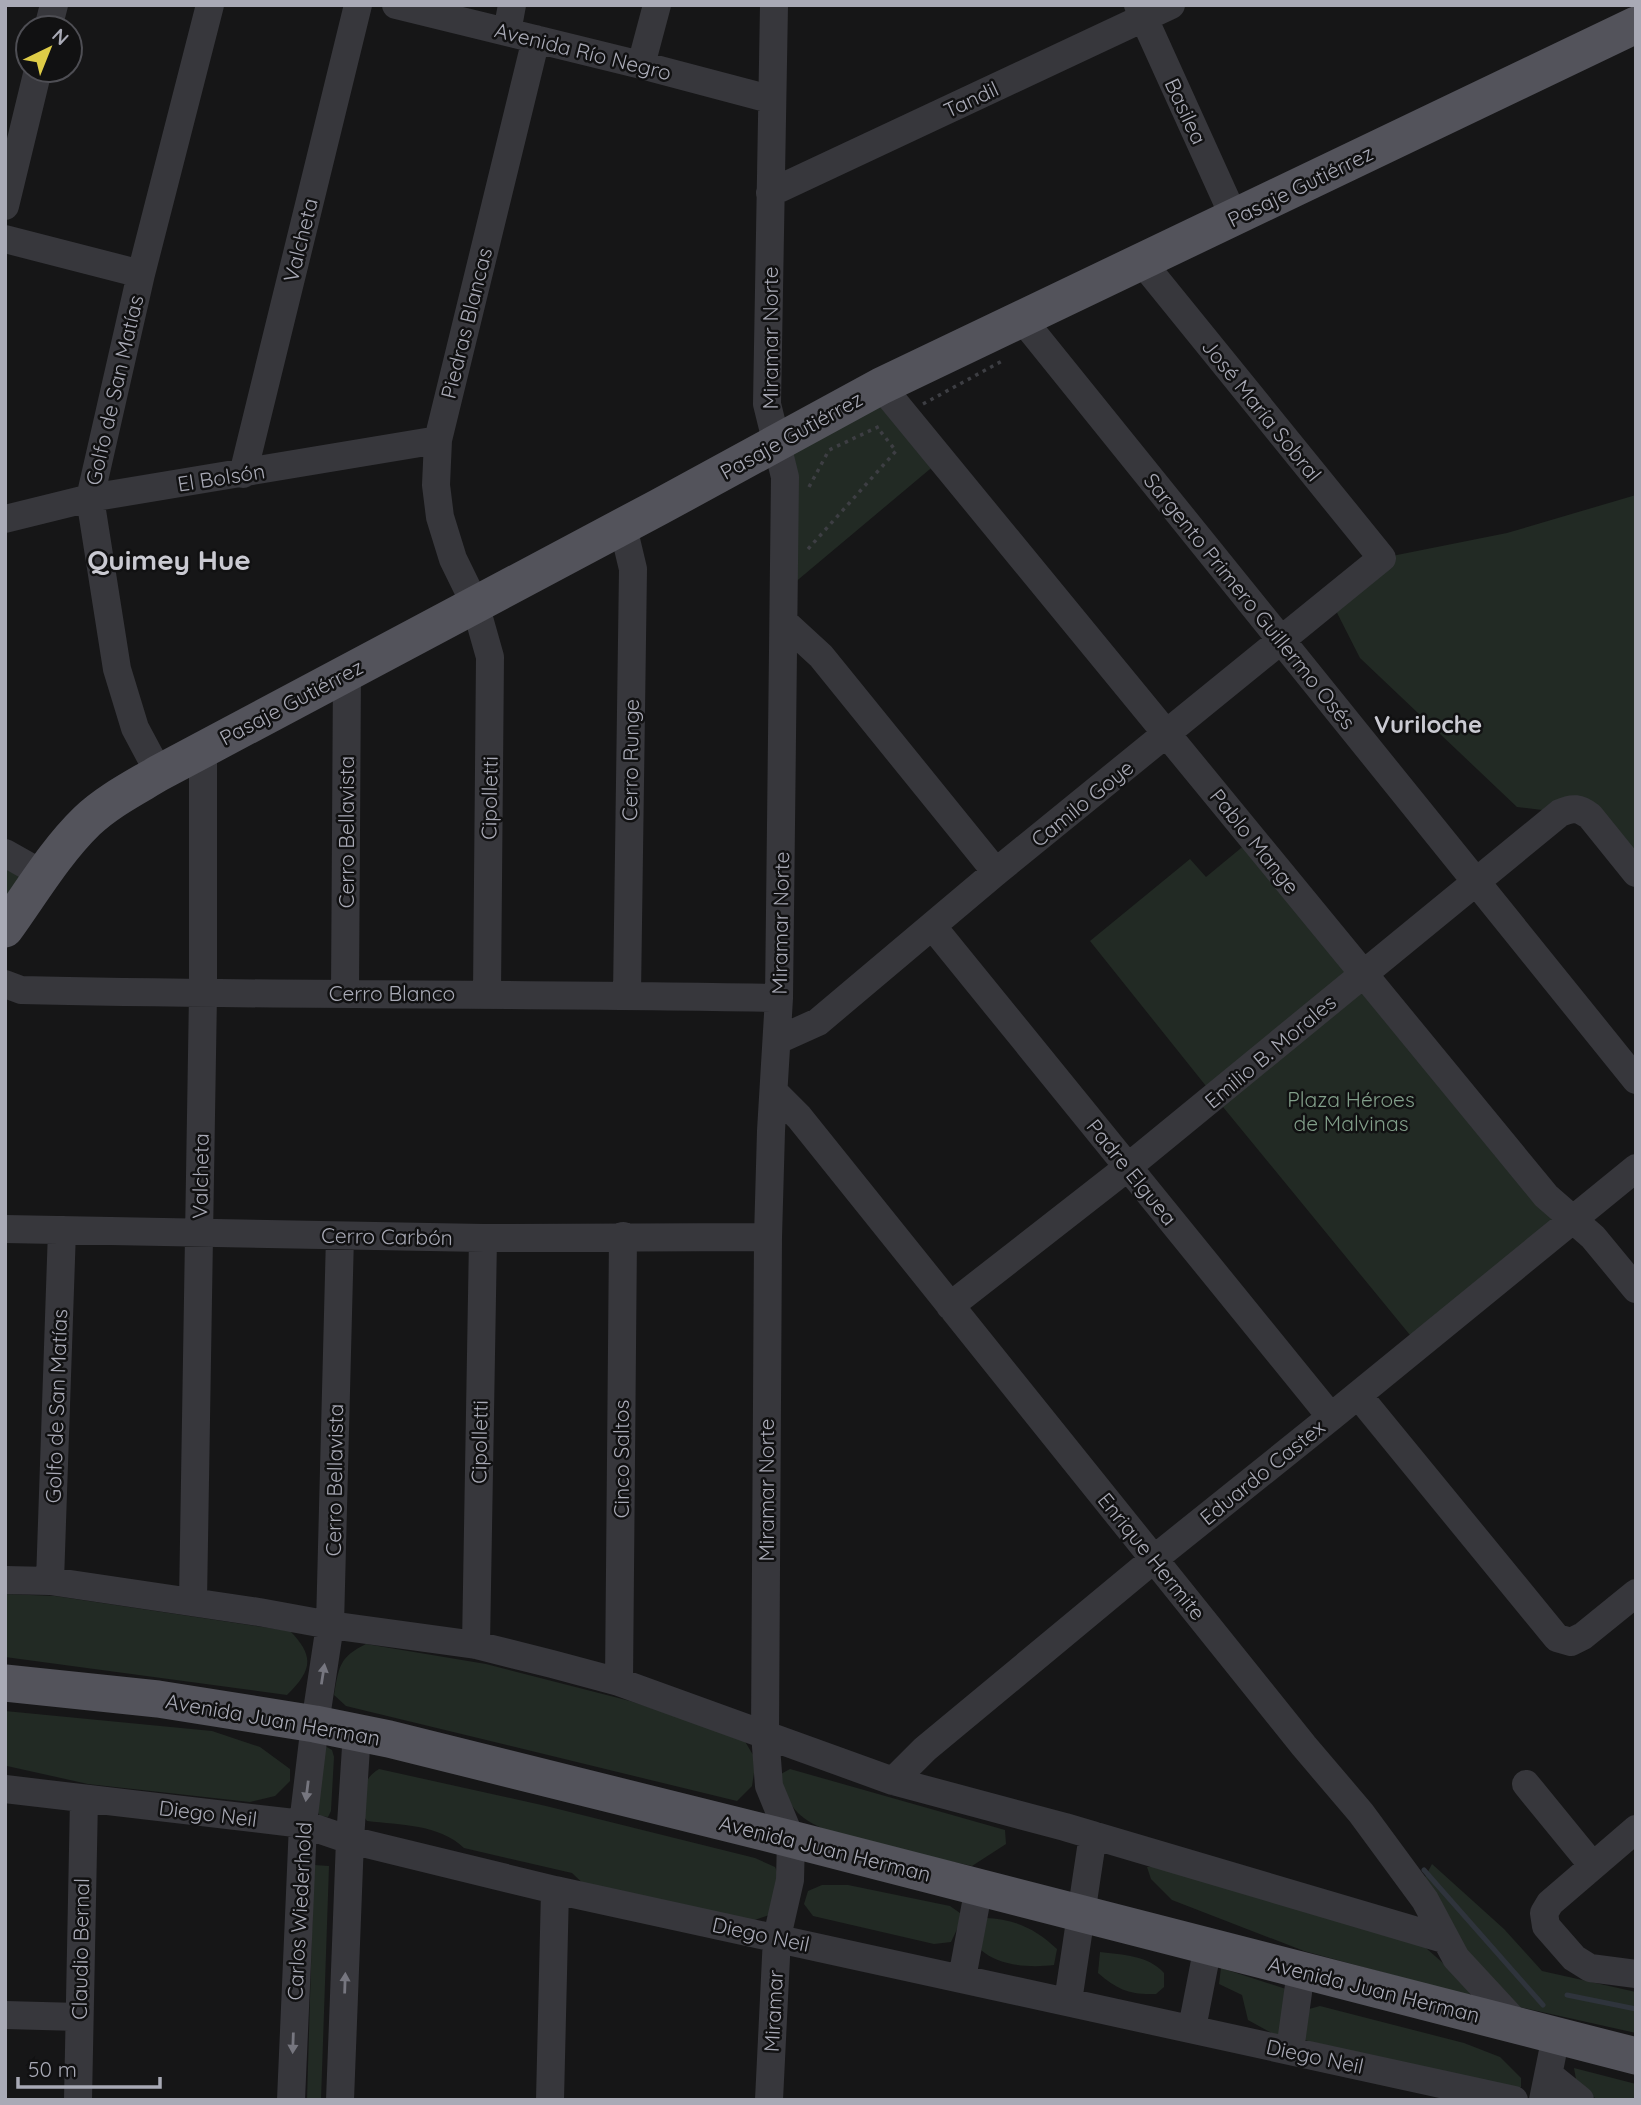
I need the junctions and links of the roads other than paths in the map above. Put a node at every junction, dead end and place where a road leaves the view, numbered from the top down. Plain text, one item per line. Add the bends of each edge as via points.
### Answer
1 (210, 5) edge
2 (358, 5) edge
3 (396, 5) edge
4 (657, 5) edge
5 (774, 5) edge
6 (1171, 5) edge
7 (1140, 12) edge
8 (510, 19) edge
9 (1636, 25) edge
10 (536, 39) junction
11 (641, 65) junction
12 (35, 84) edge
13 (771, 99) junction
14 (770, 193) junction
15 (5, 206) edge
16 (1234, 217) junction
17 (5, 239) edge
18 (1142, 262) junction
19 (141, 274) junction
20 (1022, 318) junction
21 (881, 386) junction
22 (438, 440) junction
23 (776, 444) junction
24 (243, 474) junction
25 (90, 498) junction
26 (5, 519) edge
27 (623, 527) junction
28 (1382, 558) joint
29 (475, 604) junction
30 (784, 622) junction
31 (1282, 641) junction
32 (347, 672) junction
33 (1166, 734) junction
34 (203, 750) junction
35 (159, 773) junction
36 (5, 853) edge
37 (996, 872) junction
38 (1636, 873) edge
39 (44, 875) junction
40 (1475, 883) junction
41 (933, 927) junction
42 (5, 929) edge
43 (1363, 973) junction
44 (5, 984) edge
45 (345, 992) junction
46 (487, 993) junction
47 (203, 994) junction
48 (627, 995) junction
49 (779, 998) junction
50 (778, 1040) junction
51 (1636, 1080) edge
52 (775, 1092) junction
53 (1128, 1167) junction
54 (1636, 1167) edge
55 (1573, 1221) junction
56 (5, 1229) edge
57 (62, 1230) junction
58 (199, 1232) junction
59 (340, 1236) junction
60 (623, 1236) junction
61 (768, 1237) junction
62 (483, 1238) junction
63 (1636, 1289) edge
64 (950, 1306) junction
65 (1358, 1395) junction
66 (1331, 1418) junction
67 (1154, 1559) junction
68 (5, 1580) edge
69 (50, 1581) junction
70 (1636, 1593) edge
71 (193, 1602) junction
72 (331, 1625) junction
73 (476, 1645) junction
74 (620, 1682) junction
75 (5, 1683) edge
76 (315, 1724) junction
77 (357, 1732) junction
78 (765, 1734) junction
79 (893, 1781) junction
80 (1526, 1784) dead end
81 (5, 1788) edge
82 (83, 1799) junction
83 (303, 1824) junction
84 (1636, 1829) edge
85 (1093, 1835) junction
86 (791, 1839) junction
87 (350, 1840) junction
88 (1593, 1866) junction
89 (978, 1887) junction
90 (555, 1890) junction
91 (1082, 1914) junction
92 (777, 1937) junction
93 (1444, 1939) junction
94 (1208, 1946) junction
95 (1301, 1971) junction
96 (1636, 1975) edge
97 (962, 1978) junction
98 (1068, 2001) junction
99 (5, 2015) edge
100 (79, 2017) junction
101 (1519, 2026) junction
102 (1192, 2028) junction
103 (1556, 2036) junction
104 (1290, 2050) junction
105 (1636, 2056) edge
106 (1546, 2088) edge
107 (78, 2100) edge
108 (291, 2100) edge
109 (340, 2100) edge
110 (550, 2100) edge
111 (769, 2100) edge
112 (1514, 2100) edge
113 (1580, 2100) edge

1 - 19 street, Golfo de San Matías
2 - 24 street, Valcheta
3 - 8 street, Avenida Río Negro
4 - 11 street
5 - 13 street, Miramar Norte
6 - 7 street, Tandil
7 - 14 street, Tandil
7 - 16 street, Basilea
8 - 10 street, Avenida Río Negro
9 - 16 main road, Pasaje Gutiérrez
10 - 11 street, Avenida Río Negro
10 - 22 street, Piedras Blancas
11 - 13 street, Avenida Río Negro
12 - 15 street
13 - 14 street, Miramar Norte
14 - 23 street, Miramar Norte via 767,404
16 - 18 main road, Pasaje Gutiérrez
17 - 19 street
18 - 20 main road, Pasaje Gutiérrez
18 - 28 street, José María Sobral
19 - 25 street, Golfo de San Matías
20 - 21 main road, Pasaje Gutiérrez
20 - 31 street, Sargento Primero Guillermo Osés
21 - 23 main road, Pasaje Gutiérrez
21 - 33 street, Pablo Mange
22 - 24 street, El Bolsón
22 - 29 street, Piedras Blancas via 440,517 453,559
23 - 27 main road, Pasaje Gutiérrez
23 - 30 street, Miramar Norte via 785,477
24 - 25 street, El Bolsón
25 - 26 street, El Bolsón
25 - 35 street, Golfo de San Matías via 117,669 135,728
27 - 29 main road, Pasaje Gutiérrez
27 - 48 street, Cerro Runge via 633,569
28 - 31 street, Camilo Goye
29 - 32 main road, Pasaje Gutiérrez
29 - 46 street, Cipolletti via 490,657
30 - 37 street via 821,656
30 - 49 street, Miramar Norte
31 - 33 street, Camilo Goye
31 - 40 street, Sargento Primero Guillermo Osés
32 - 34 main road, Pasaje Gutiérrez
32 - 45 street, Cerro Bellavista
33 - 37 street, Camilo Goye
33 - 43 street, Pablo Mange
34 - 35 main road, Pasaje Gutiérrez
34 - 47 street, Valcheta
35 - 39 main road, Pasaje Gutiérrez via 87,821
36 - 39 street
37 - 41 street, Camilo Goye
38 - 40 street, Emilio B. Morales via 1590,816 1571,808
39 - 42 main road, Pasaje Gutiérrez
40 - 43 street, Emilio B. Morales
40 - 51 street, Sargento Primero Guillermo Osés
41 - 50 street, Camilo Goye via 818,1022
41 - 53 street, Padre Elguea
43 - 53 street, Emilio B. Morales
43 - 55 street, Pablo Mange via 1546,1196
44 - 47 street, Cerro Blanco via 21,990
45 - 46 street, Cerro Blanco
45 - 47 street, Cerro Blanco
46 - 48 street, Cerro Blanco
47 - 58 street, Valcheta
48 - 49 street, Cerro Blanco
49 - 50 street, Miramar Norte
50 - 52 street, Miramar Norte
52 - 61 street, Miramar Norte
52 - 64 street, Enrique Hermite
53 - 64 street, Emilio B. Morales
53 - 66 street, Padre Elguea
54 - 55 street, Eduardo Castex
55 - 63 street, Pablo Mange via 1593,1237
55 - 65 street, Eduardo Castex
56 - 57 street, Cerro Carbón
57 - 58 street, Cerro Carbón
57 - 69 street, Golfo de San Matías
58 - 59 street, Cerro Carbón
58 - 71 street, Valcheta
59 - 62 street, Cerro Carbón
59 - 72 street, Cerro Bellavista
60 - 61 street, Cerro Carbón
60 - 62 street, Cerro Carbón
60 - 74 street, Cinco Saltos
61 - 78 street, Miramar Norte
62 - 73 street, Cipolletti
64 - 67 street, Enrique Hermite
65 - 66 street, Eduardo Castex
65 - 70 street via 1557,1639 1571,1642 1583,1636
66 - 67 street, Eduardo Castex
67 - 79 street, Eduardo Castex via 925,1749
67 - 93 street, Enrique Hermite via 1361,1814 1425,1900
68 - 69 street
69 - 71 street
71 - 72 street
72 - 73 street
76 -> 72 street, Cerro Bellavista
73 - 74 street
74 - 78 street
75 - 76 main road, Avenida Juan Herman via 158,1699
76 - 77 main road, Avenida Juan Herman
76 -> 83 street, Carlos Wiederhold
77 - 86 main road, Avenida Juan Herman
77 - 87 street
78 - 79 street
78 - 86 street, Miramar Norte via 769,1786
79 - 85 street
80 - 88 street
81 - 82 street, Diego Neil
82 - 83 street, Diego Neil
82 - 100 street, Claudio Bernal
83 - 87 street, Diego Neil
83 -> 108 street, Carlos Wiederhold
84 - 88 street
85 - 91 street
85 - 93 street
86 - 89 main road, Avenida Juan Herman
86 - 92 street, Miramar via 790,1880
87 - 90 street, Diego Neil
109 -> 87 street
88 - 96 street via 1550,1903 1544,1913 1546,1926 1574,1958 1590,1968
89 - 91 main road, Avenida Juan Herman
89 - 97 street
90 - 92 street, Diego Neil
90 - 110 street
91 - 94 main road, Avenida Juan Herman
91 - 98 street
92 - 97 street, Diego Neil
92 - 111 street, Miramar
93 - 101 street, Enrique Hermite
94 - 95 main road, Avenida Juan Herman
94 - 102 street
95 - 101 main road, Avenida Juan Herman
95 - 104 street
97 - 98 street, Diego Neil
98 - 102 street, Diego Neil
99 - 100 street
100 - 107 street, Claudio Bernal
101 - 103 main road, Avenida Juan Herman
102 - 104 street, Diego Neil
103 - 105 main road, Avenida Juan Herman
103 - 106 street
104 - 112 street, Diego Neil
106 - 113 street

